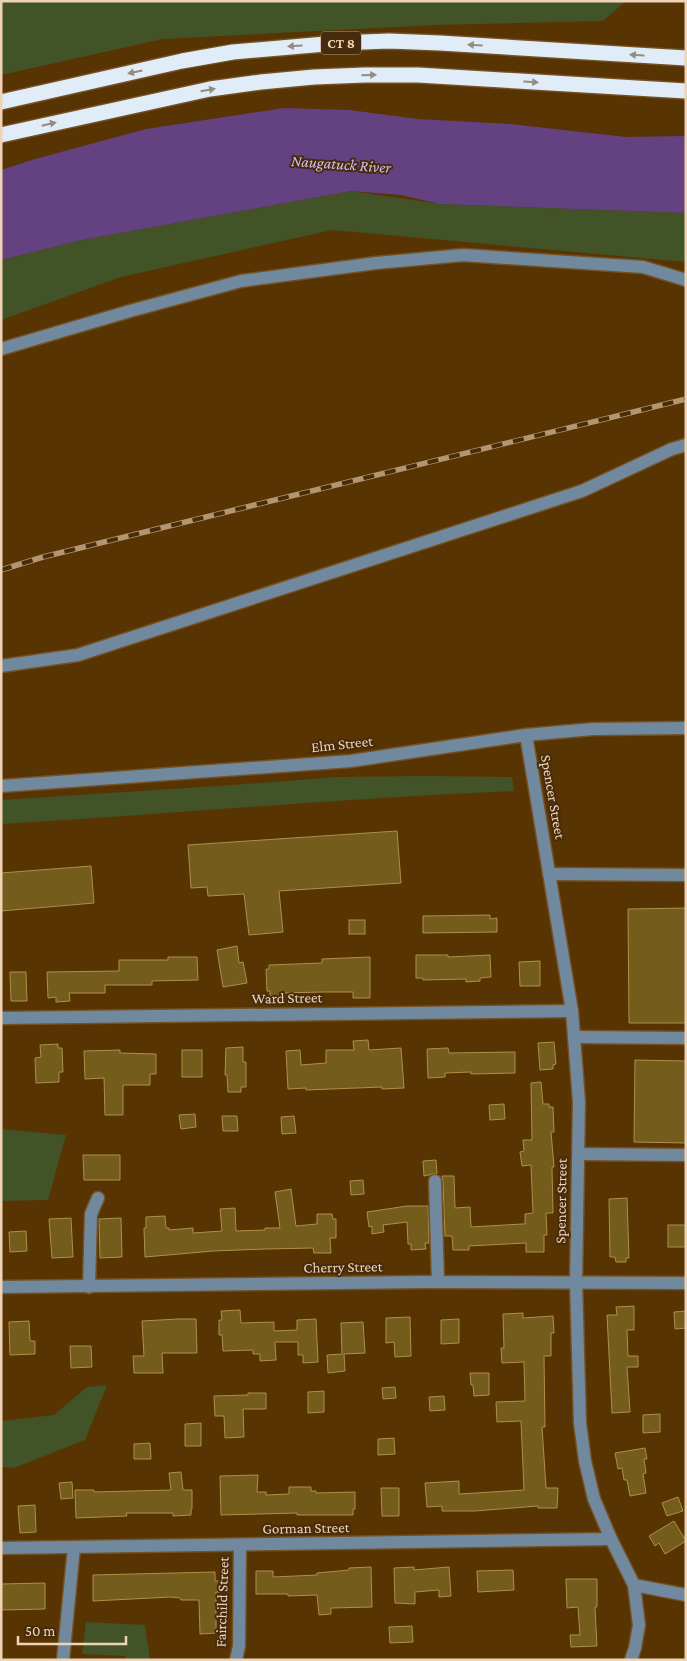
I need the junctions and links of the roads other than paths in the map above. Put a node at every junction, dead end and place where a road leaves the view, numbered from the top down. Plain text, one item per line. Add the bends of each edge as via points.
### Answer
1 (686, 58) edge
2 (686, 91) edge
3 (1, 102) edge
4 (1, 135) edge
5 (686, 280) edge
6 (1, 349) edge
7 (686, 445) edge
8 (1, 666) edge
9 (686, 728) edge
10 (526, 735) junction
11 (1, 786) edge
12 (549, 874) junction
13 (686, 875) edge
14 (572, 1011) junction
15 (1, 1018) edge
16 (574, 1037) junction
17 (686, 1038) edge
18 (578, 1154) junction
19 (686, 1155) edge
20 (435, 1181) dead end
21 (98, 1198) dead end
22 (438, 1282) junction
23 (576, 1282) junction
24 (686, 1283) edge
25 (1, 1287) edge
26 (89, 1287) junction
27 (610, 1539) junction
28 (240, 1545) junction
29 (74, 1547) junction
30 (1, 1548) edge
31 (634, 1585) junction
32 (686, 1595) edge
33 (64, 1660) edge
34 (236, 1660) edge
35 (631, 1660) edge

1 -> 3 highway, CT 8 via 440,43 337,43 233,52
4 -> 2 highway, CT 8 via 210,89 314,77 418,75
5 - 6 street via 643,267 463,255 386,262 241,281
7 - 8 street via 582,491 78,655
9 - 10 street, Elm Street via 593,729
10 - 11 street, Elm Street via 352,761
10 - 12 street, Spencer Street
12 - 13 street
12 - 14 street, Spencer Street
14 - 15 street, Ward Street
14 - 16 street, Spencer Street
16 - 17 street
16 - 18 street, Spencer Street via 579,1102
18 - 19 street
18 - 23 street, Spencer Street
20 - 22 street
21 - 26 street via 91,1214
22 - 23 street, Cherry Street
22 - 26 street, Cherry Street
23 - 24 street, Cherry Street
23 - 27 street, Spencer Street via 580,1423 585,1462 594,1499
25 - 26 street, Cherry Street
27 - 28 street, Gorman Street
27 - 31 street, Spencer Street
28 - 29 street, Gorman Street
28 - 34 street, Fairchild Street via 239,1646
29 - 30 street, Gorman Street
29 - 33 street
31 - 32 street
31 - 35 street, Spencer Street via 638,1625

